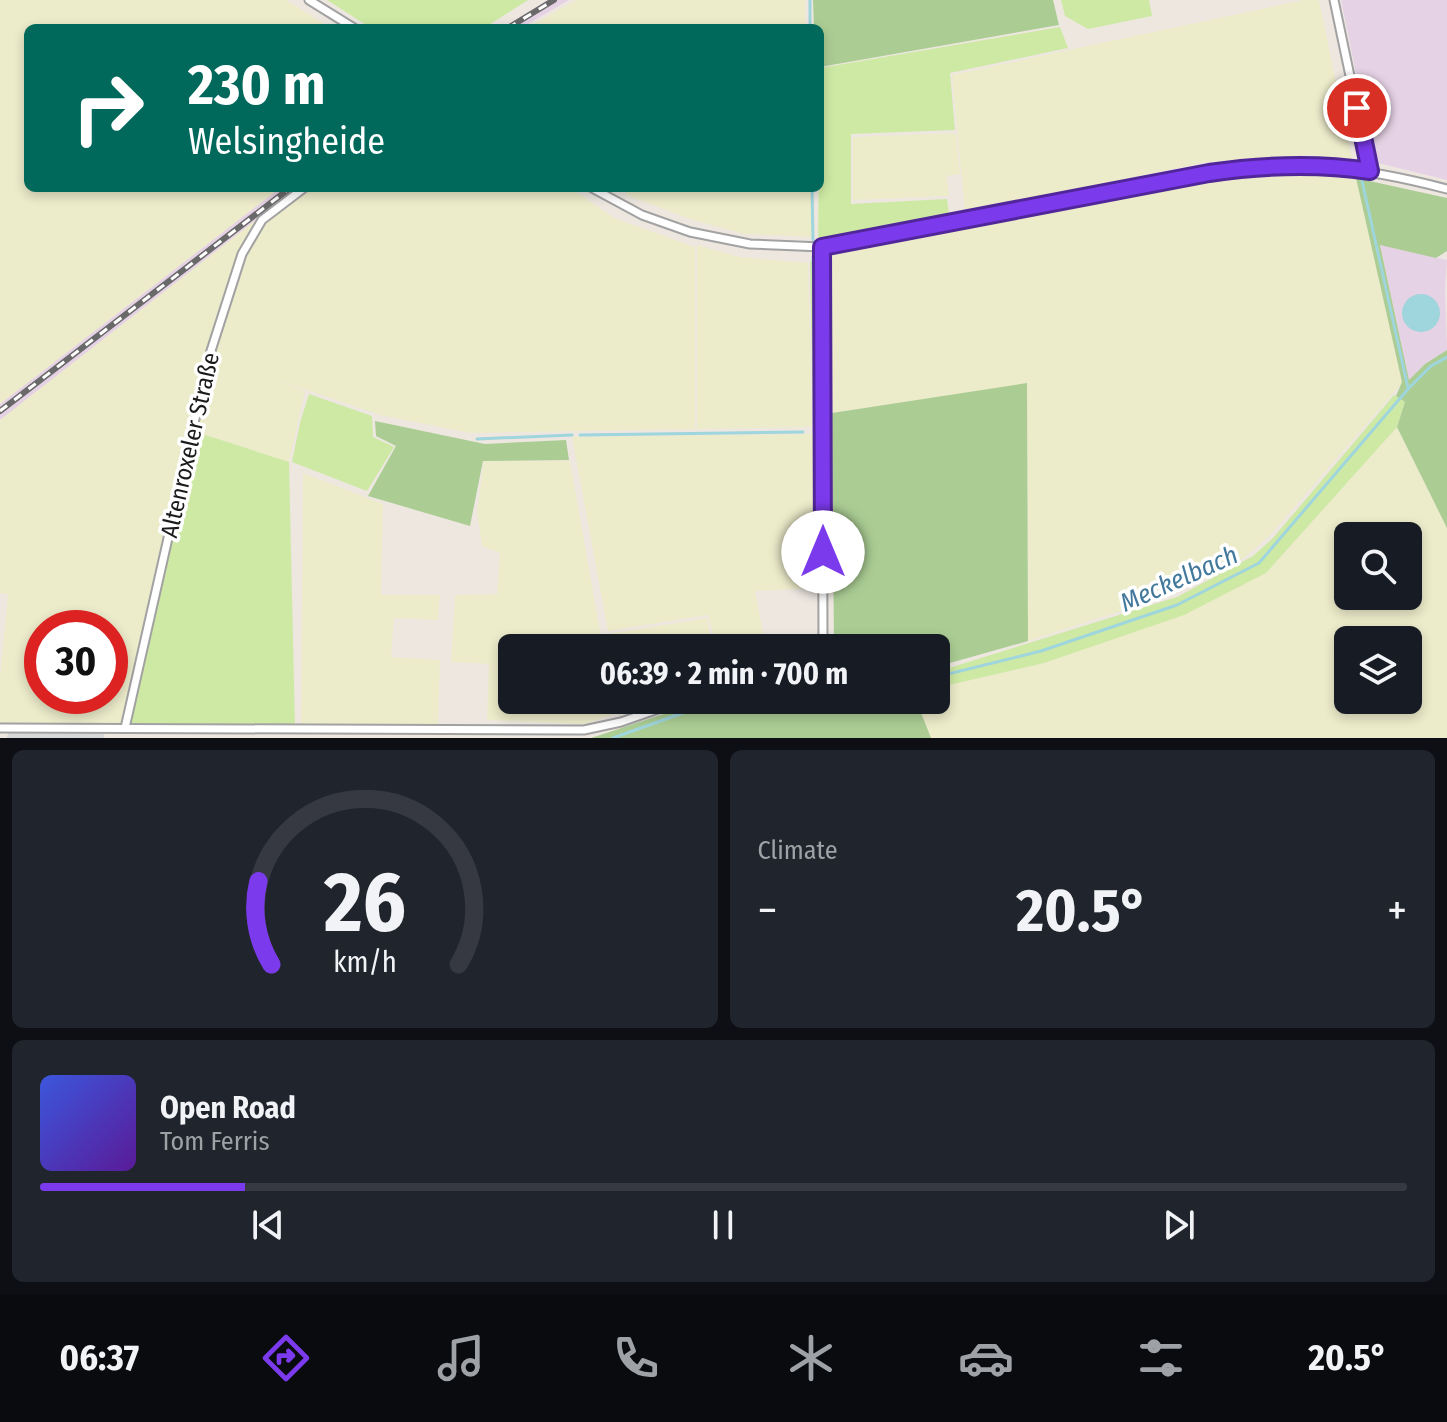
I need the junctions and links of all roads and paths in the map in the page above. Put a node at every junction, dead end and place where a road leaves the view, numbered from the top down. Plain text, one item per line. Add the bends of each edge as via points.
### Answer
1 (309, 0) edge
2 (1334, 0) edge
3 (348, 24) edge
4 (1370, 171) junction
5 (1447, 189) edge
6 (299, 192) edge
7 (599, 192) edge
8 (822, 247) junction
9 (823, 634) edge
10 (644, 714) edge
11 (0, 728) edge
12 (125, 728) junction
13 (347, 734) edge

1 - 3 street
2 - 4 street
4 - 5 street
4 - 8 street via 1304,165 1239,168
6 - 12 street, Altenroxeler Straße via 262,220 242,254 209,357
7 - 8 street via 690,232 750,244
8 - 9 street
10 - 13 street via 584,730
11 - 12 street
12 - 13 street

